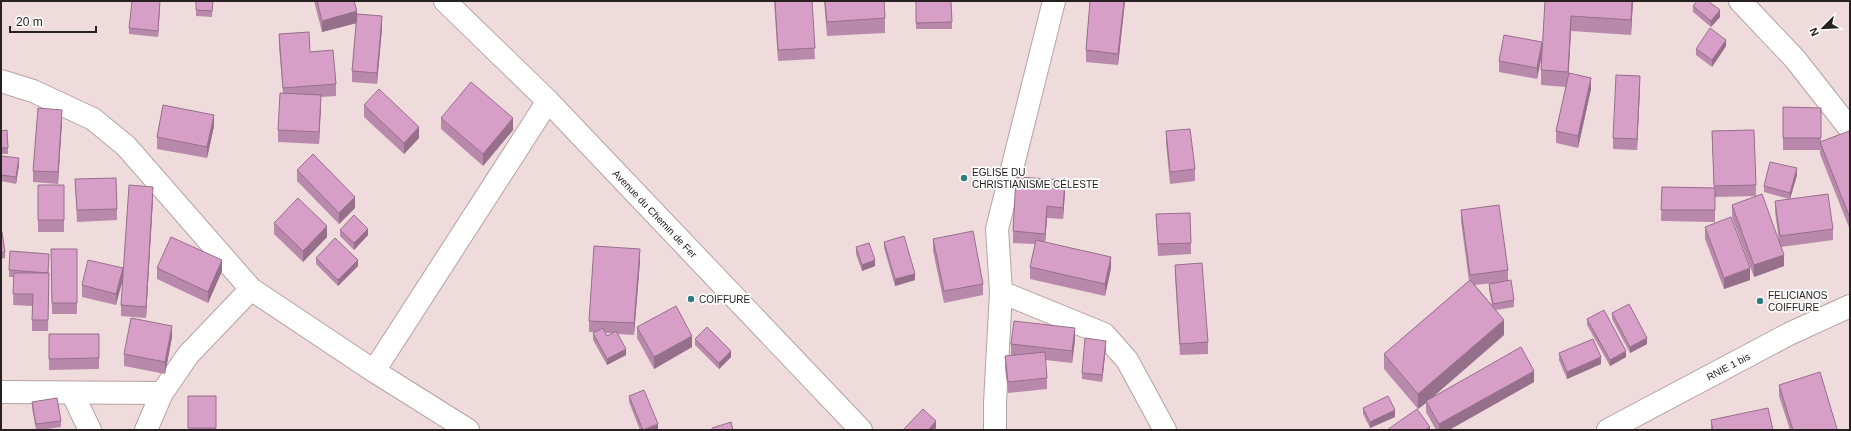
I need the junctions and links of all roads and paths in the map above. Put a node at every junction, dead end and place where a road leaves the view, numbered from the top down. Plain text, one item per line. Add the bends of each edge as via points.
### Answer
1 (445, 1) edge
2 (1054, 1) edge
3 (1740, 1) edge
4 (1, 81) edge
5 (548, 101) junction
6 (1850, 129) edge
7 (251, 289) junction
8 (1000, 292) junction
9 (1850, 306) edge
10 (374, 371) junction
11 (1, 392) edge
12 (72, 393) junction
13 (162, 393) junction
14 (90, 430) edge
15 (146, 430) edge
16 (468, 430) edge
17 (861, 430) edge
18 (995, 430) edge
19 (1165, 430) edge
20 (1608, 430) edge

1 - 5 street, Avenue du Chemin de Fer
2 - 8 street via 997,229
3 - 6 street via 1795,59
4 - 7 street via 33,91 93,119 126,146
5 - 10 street
5 - 17 street, Avenue du Chemin de Fer
7 - 10 street
7 - 13 street via 188,355
8 - 18 street
8 - 19 street via 1104,334 1127,360
9 - 20 street, RNIE 1 bis via 1789,334
10 - 16 street
11 - 12 street
12 - 13 street
12 - 14 street
13 - 15 street

